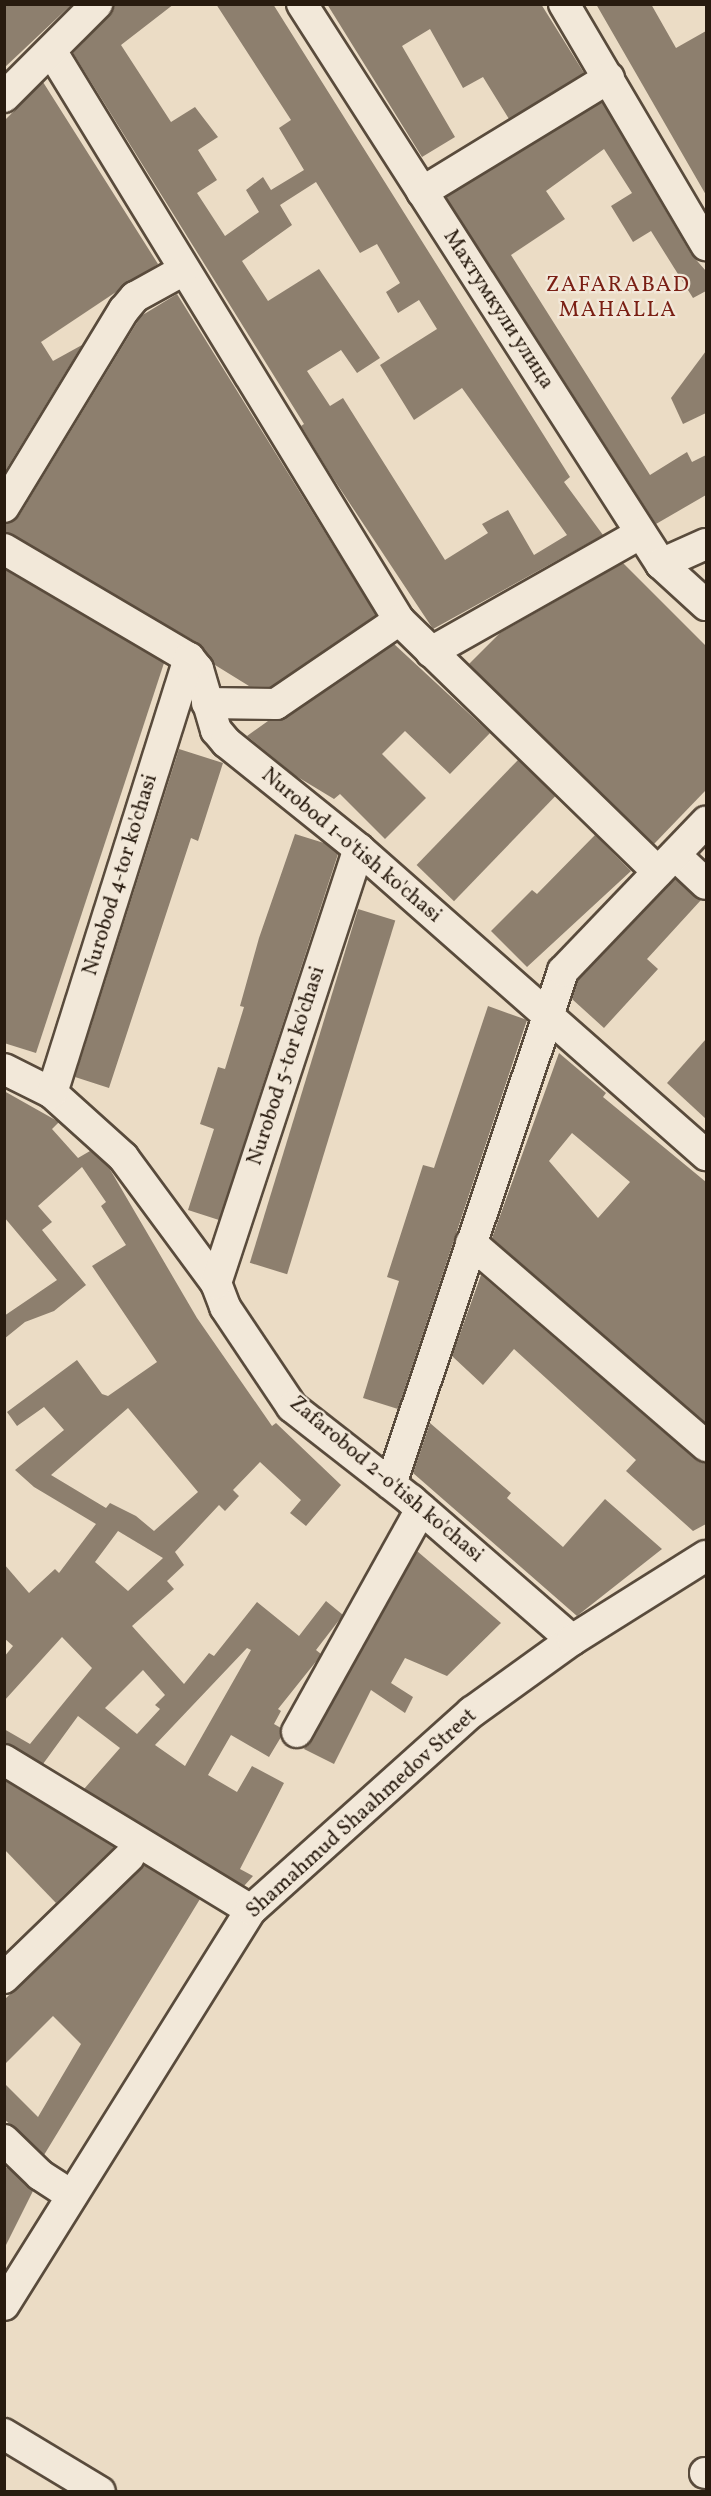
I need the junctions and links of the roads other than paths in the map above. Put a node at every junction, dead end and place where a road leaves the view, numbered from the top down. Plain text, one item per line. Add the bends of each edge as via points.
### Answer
1 (97, 4) edge
2 (302, 4) edge
3 (564, 4) edge
4 (52, 52) junction
5 (609, 78) junction
6 (4, 97) edge
7 (422, 192) junction
8 (706, 245) edge
9 (182, 271) junction
10 (4, 507) edge
11 (641, 533) junction
12 (706, 544) edge
13 (4, 549) edge
14 (661, 564) junction
15 (706, 605) edge
16 (399, 620) junction
17 (431, 652) junction
18 (189, 658) junction
19 (207, 703) junction
20 (706, 822) edge
21 (359, 849) junction
22 (666, 864) junction
23 (706, 884) edge
24 (547, 1015) junction
25 (4, 1069) edge
26 (52, 1093) junction
27 (706, 1155) edge
28 (471, 1243) junction
29 (216, 1283) junction
30 (706, 1446) edge
31 (391, 1484) junction
32 (421, 1509) junction
33 (706, 1556) edge
34 (572, 1640) junction
35 (297, 1732) dead end
36 (4, 1760) edge
37 (129, 1857) dead end
38 (251, 1910) junction
39 (4, 1978) edge
40 (4, 2140) edge
41 (72, 2196) junction
42 (4, 2305) edge
43 (4, 2434) edge
44 (100, 2492) edge

1 - 4 street
2 - 7 street, Махтумкули улица
3 - 5 street
4 - 6 street
4 - 9 street
5 - 7 street
5 - 8 street
7 - 11 street, Махтумкули улица
9 - 10 street via 135,297 124,310
9 - 16 street
11 - 14 street, Махтумкули улица
11 - 17 street
12 - 14 street
13 - 18 street
14 - 15 street, Махтумкули улица
16 - 17 street
16 - 19 street via 276,704
17 - 22 street
18 - 19 street, Nurobod 1-o'tish ko'chasi via 198,669
18 - 26 street, Nurobod 4-tor ko'chasi
19 - 21 street, Nurobod 1-o'tish ko'chasi via 216,730 226,742
20 - 22 street
21 - 24 street, Nurobod 1-o'tish ko'chasi
21 - 29 street, Nurobod 5-tor ko'chasi
22 - 23 street
22 - 24 street via 570,960
24 - 27 street, Nurobod 1-o'tish ko'chasi
24 - 28 street
25 - 26 street, Zafarobod 2-o'tish ko'chasi
26 - 29 street, Zafarobod 2-o'tish ko'chasi via 123,1157
28 - 30 street
28 - 31 street
29 - 31 street, Zafarobod 2-o'tish ko'chasi via 225,1307 292,1407
31 - 32 street, Zafarobod 2-o'tish ko'chasi
32 - 34 street, Zafarobod 2-o'tish ko'chasi
32 - 35 street
33 - 34 street, Shamahmud Shaahmedov Street
34 - 38 street, Shamahmud Shaahmedov Street via 472,1712
36 - 38 street
37 - 39 street
38 - 41 street, Shamahmud Shaahmedov Street
40 - 41 street via 40,2175
41 - 42 street, Shamahmud Shaahmedov Street
43 - 44 street

